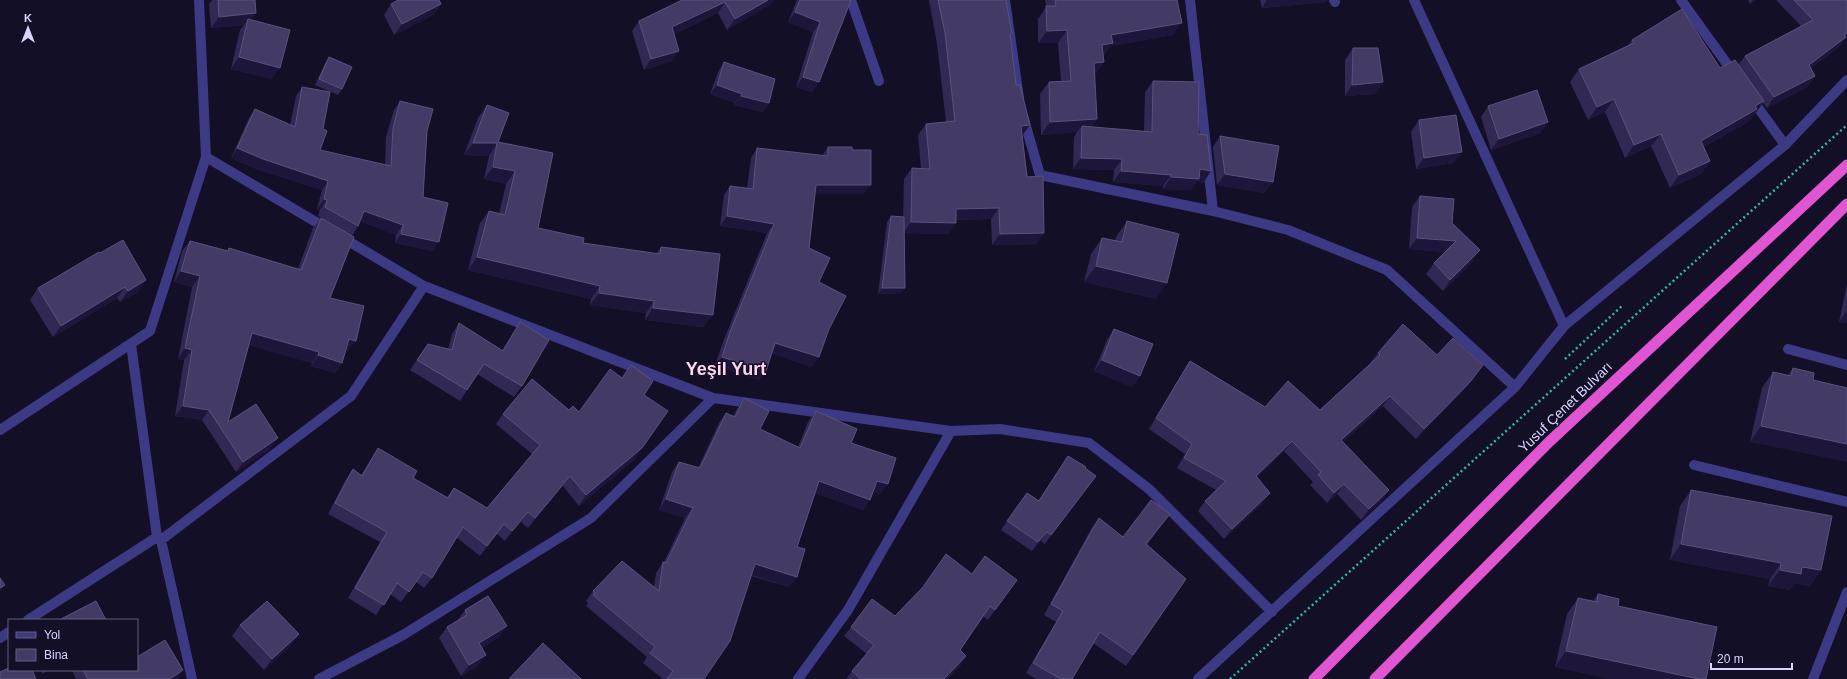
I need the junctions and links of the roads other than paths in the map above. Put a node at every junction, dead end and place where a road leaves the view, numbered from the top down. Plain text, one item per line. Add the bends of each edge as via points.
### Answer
1 (199, 0) edge
2 (851, 0) edge
3 (1005, 0) edge
4 (1190, 0) edge
5 (1414, 0) edge
6 (1681, 0) edge
7 (1847, 80) edge
8 (879, 81) dead end
9 (1785, 145) junction
10 (206, 157) junction
11 (1847, 165) edge
12 (1847, 204) edge
13 (1212, 211) junction
14 (424, 286) junction
15 (1564, 326) junction
16 (130, 344) junction
17 (1788, 349) dead end
18 (1847, 365) edge
19 (1515, 386) junction
20 (713, 398) junction
21 (0, 430) edge
22 (951, 431) junction
23 (1694, 465) dead end
24 (1847, 502) edge
25 (159, 538) junction
26 (1847, 592) edge
27 (1272, 612) junction
28 (30, 619) edge
29 (192, 679) edge
30 (319, 679) edge
31 (798, 679) edge
32 (1198, 679) edge
33 (1314, 679) edge
34 (1375, 679) edge
35 (1813, 679) edge

1 - 10 street
2 - 8 street
3 - 13 street via 1020,104 1040,175
4 - 13 street
5 - 15 street
6 - 9 street
7 - 9 street
9 - 15 street
10 - 14 street
10 - 16 street via 150,331
11 - 33 highway, Yusuf Çenet Bulvarı via 1549,442
12 - 34 highway
13 - 19 street via 1288,230 1387,270
14 - 20 street
14 - 25 street via 350,396
15 - 19 street
16 - 21 street
16 - 25 street
17 - 18 street
19 - 27 street
20 - 22 street
20 - 30 street via 591,518 403,635
22 - 27 street via 1000,429 1089,443 1149,489
22 - 31 street via 848,610
23 - 24 street
25 - 28 street
25 - 29 street
26 - 35 street
27 - 32 street

